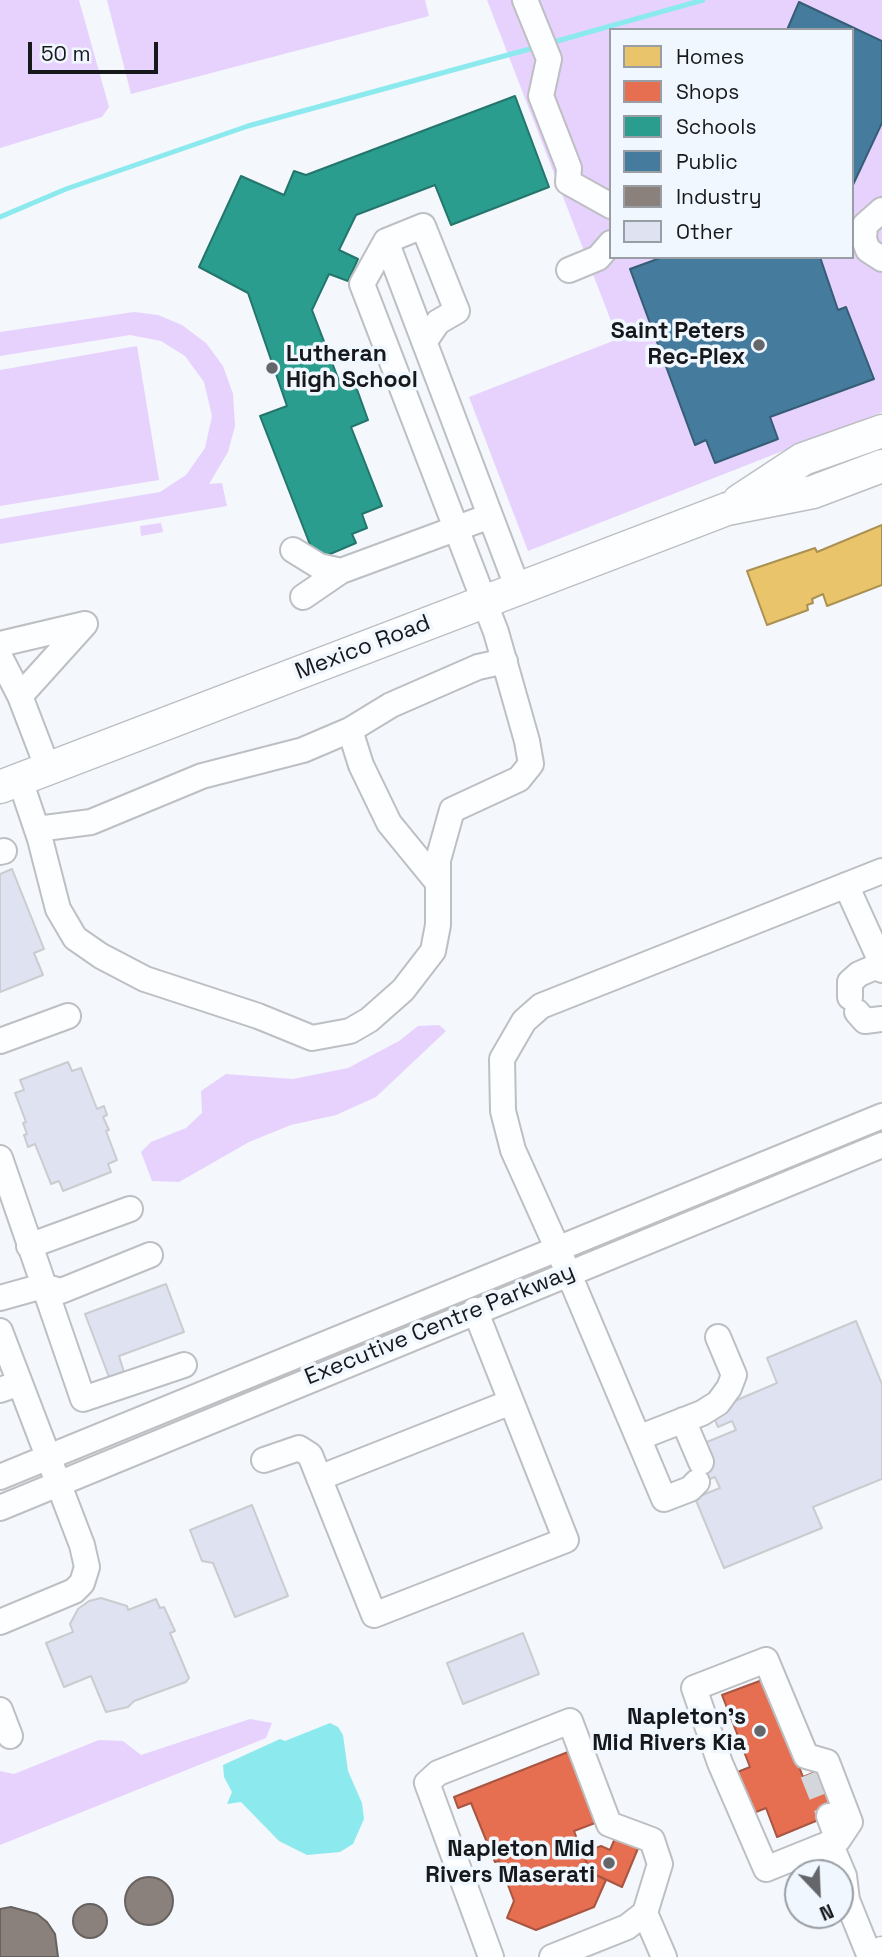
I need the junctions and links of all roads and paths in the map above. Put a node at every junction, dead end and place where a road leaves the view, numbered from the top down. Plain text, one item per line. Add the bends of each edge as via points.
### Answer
1 (525, 0) edge
2 (609, 205) edge
3 (882, 210) edge
4 (386, 241) junction
5 (609, 245) edge
6 (882, 259) edge
7 (569, 270) dead end
8 (425, 341) junction
9 (882, 431) edge
10 (882, 466) edge
11 (727, 509) junction
12 (490, 516) junction
13 (456, 528) junction
14 (293, 550) dead end
15 (341, 571) junction
16 (518, 589) junction
17 (303, 597) dead end
18 (484, 601) junction
19 (0, 644) edge
20 (0, 657) edge
21 (505, 661) junction
22 (20, 696) junction
23 (350, 730) junction
24 (23, 779) edge
25 (37, 829) junction
26 (882, 871) edge
27 (438, 883) junction
28 (846, 885) junction
29 (872, 917) edge
30 (881, 966) edge
31 (68, 1016) dead end
32 (882, 1019) edge
33 (0, 1041) edge
34 (882, 1116) edge
35 (882, 1144) edge
36 (0, 1158) edge
37 (130, 1209) dead end
38 (29, 1246) junction
39 (558, 1248) junction
40 (150, 1255) dead end
41 (568, 1272) junction
42 (43, 1286) junction
43 (0, 1298) edge
44 (475, 1310) junction
45 (0, 1331) edge
46 (718, 1337) dead end
47 (184, 1365) dead end
48 (10, 1387) edge
49 (511, 1402) junction
50 (683, 1420) junction
51 (638, 1438) junction
52 (49, 1457) junction
53 (264, 1460) dead end
54 (0, 1477) edge
55 (319, 1478) junction
56 (57, 1484) junction
57 (0, 1508) edge
58 (0, 1622) edge
59 (0, 1710) edge
60 (10, 1736) dead end
61 (829, 1815) tunnel mouth
62 (834, 1842) junction
63 (645, 1913) junction
64 (882, 1953) edge
65 (491, 1957) edge
66 (552, 1957) edge
67 (664, 1957) edge
68 (872, 1957) edge

1 - 2 street via 549,59 541,96 569,168 568,182
3 - 6 street via 865,225 864,239 868,250
4 - 8 street
4 - 8 street via 423,226 439,263 457,311 438,322
4 - 13 street via 362,284
5 - 7 street via 598,258
8 - 12 street
9 - 11 main road, Mexico Road via 803,459
10 - 11 main road, Mexico Road via 813,492
11 - 16 main road, Mexico Road
12 - 13 street
12 - 16 street
13 - 15 street
13 - 18 street
14 - 15 street via 319,566
15 - 17 street
16 - 18 main road, Mexico Road
18 - 21 street
18 - 24 main road, Mexico Road
19 - 22 street via 85,624
20 - 22 street
21 - 23 street via 478,667 391,705
21 - 27 street via 531,764 519,779 452,810 438,860
22 - 24 street
23 - 25 street via 303,750 202,776 91,822
23 - 27 street via 390,823
24 - 25 street
25 - 27 street via 58,909 75,938 145,979 312,1038 350,1031 369,1020 419,972 433,951
26 - 28 street
28 - 29 street
28 - 39 street via 541,1006 524,1021 502,1059 503,1111 513,1150
29 - 30 street
30 - 32 street via 850,982 854,1004 865,1021
31 - 33 street
34 - 39 street, Executive Centre Parkway
35 - 41 street, Executive Centre Parkway
36 - 38 street
37 - 38 street
38 - 42 street
39 - 41 street
39 - 52 street, Executive Centre Parkway
40 - 42 street via 61,1291
41 - 44 street, Executive Centre Parkway
41 - 51 street
42 - 43 street
42 - 47 street via 83,1399
44 - 49 street
44 - 56 street, Executive Centre Parkway
45 - 48 street
46 - 50 street via 734,1374 729,1388 718,1402
48 - 52 street
49 - 55 street
49 - 55 street via 566,1540 374,1615
50 - 51 street
50 - 51 street via 699,1472 690,1489 664,1499
52 - 54 street, Executive Centre Parkway
52 - 56 street
53 - 55 street via 299,1448 310,1455
56 - 57 street, Executive Centre Parkway
56 - 58 street via 82,1545 87,1567 82,1583 74,1591
59 - 60 street
61 - 62 street
62 - 62 street via 766,1869 724,1776 694,1688 766,1660 809,1765 827,1762 850,1822
62 - 68 street via 847,1900
63 - 65 street via 660,1864 652,1840 609,1824 570,1721 438,1773 427,1783
63 - 66 street via 627,1927
63 - 67 street
64 - 68 main road

